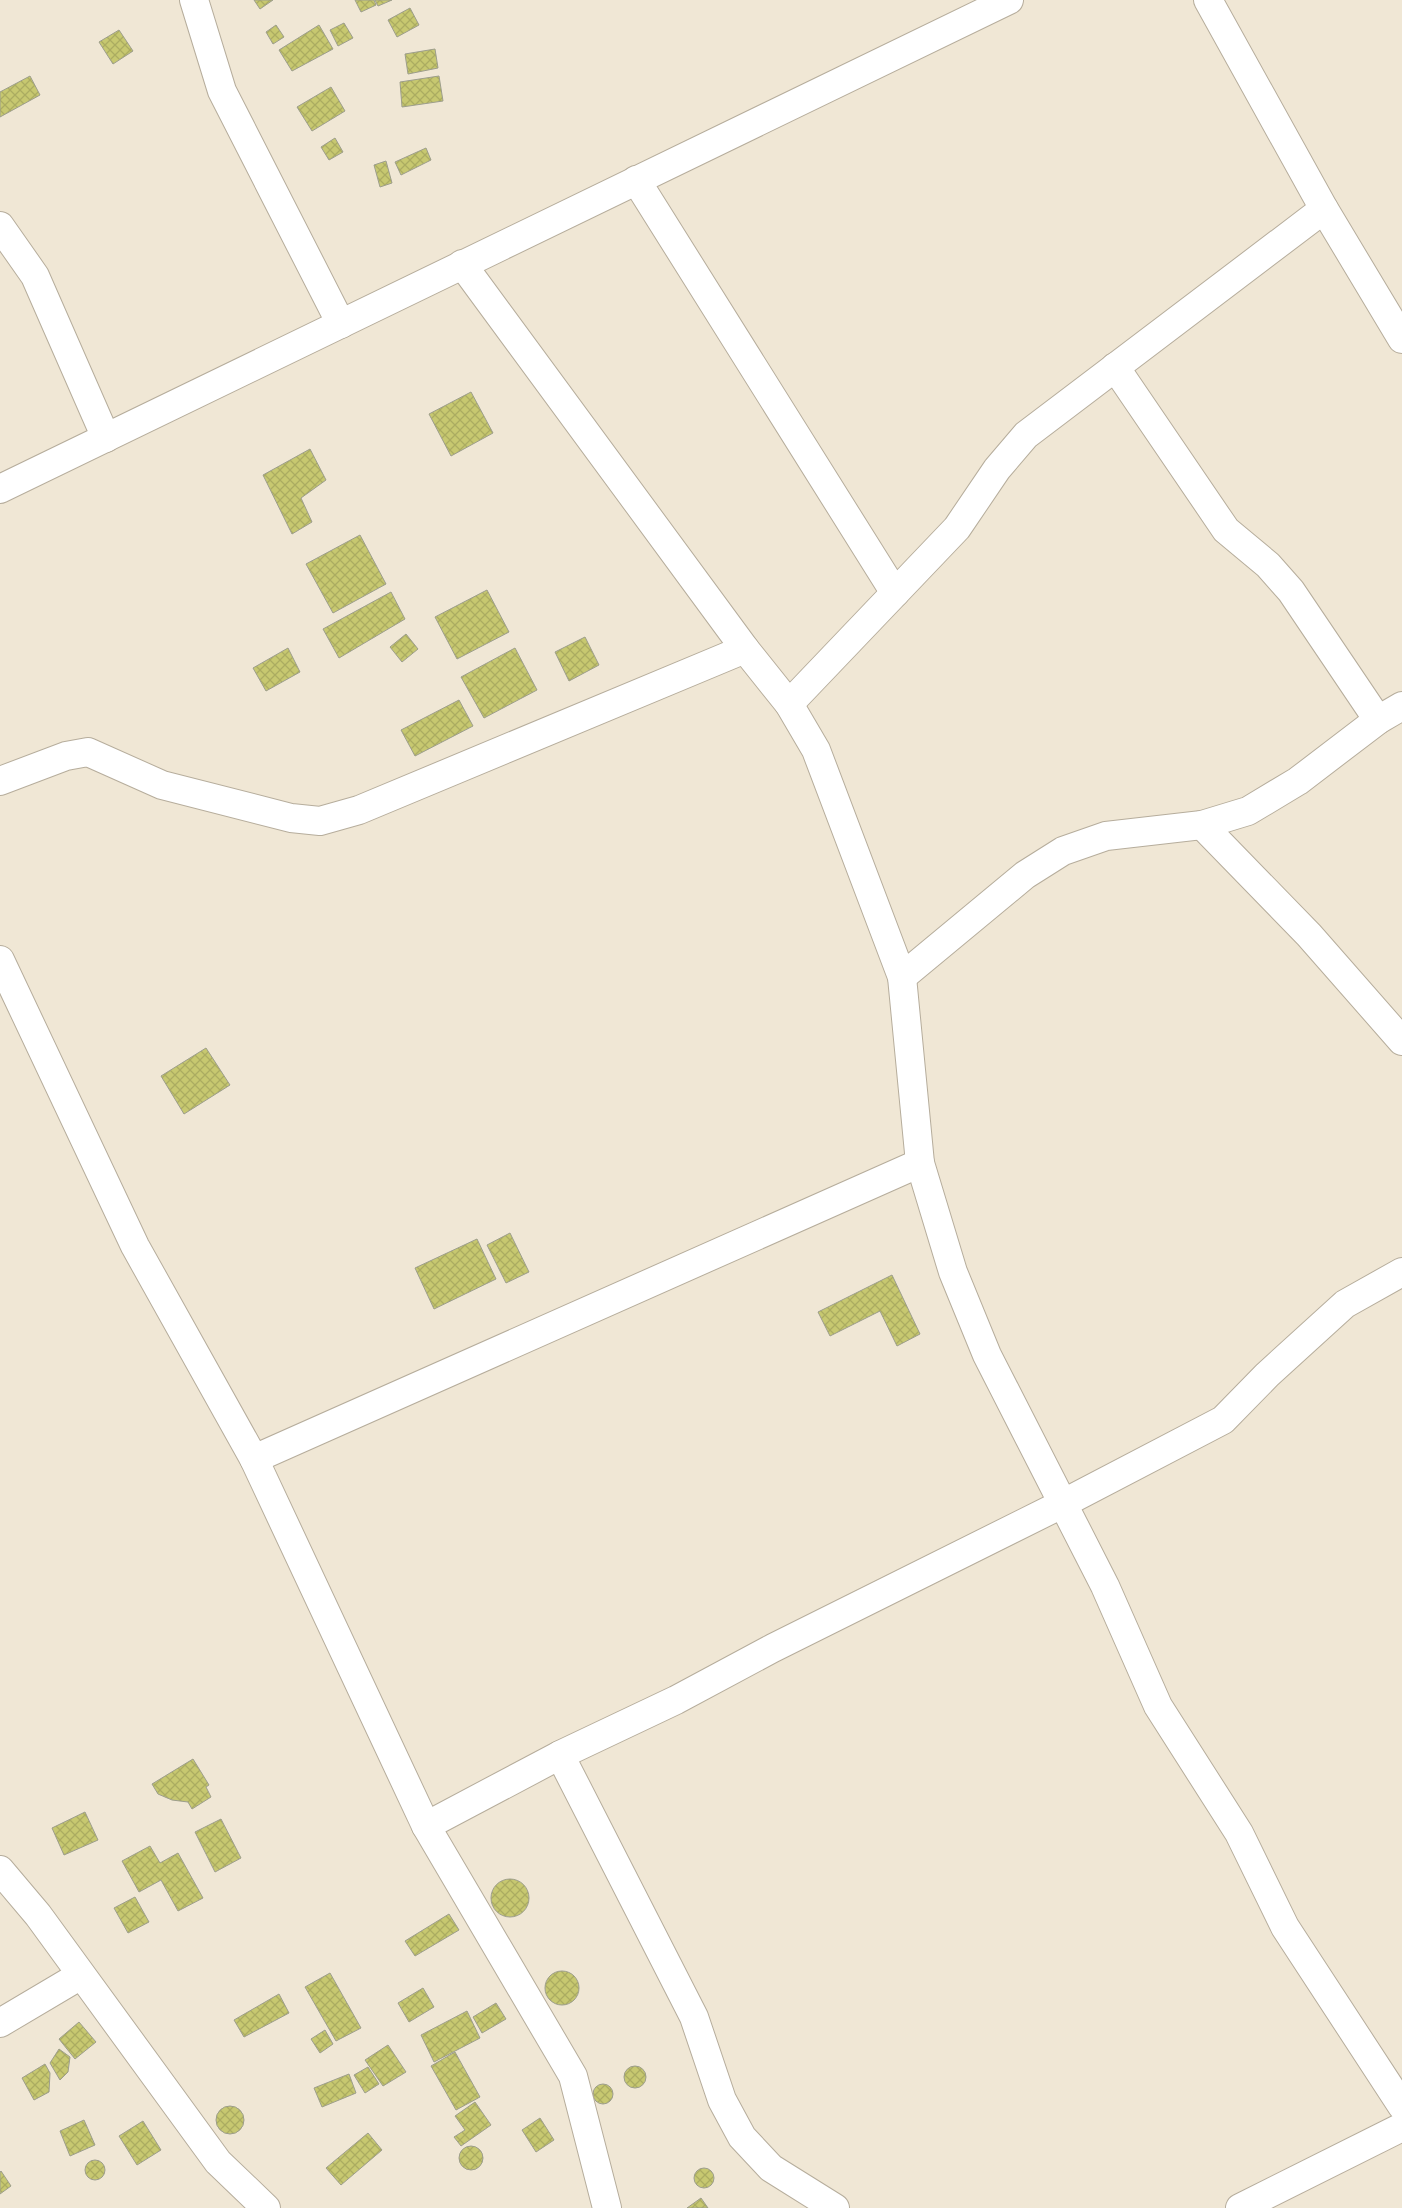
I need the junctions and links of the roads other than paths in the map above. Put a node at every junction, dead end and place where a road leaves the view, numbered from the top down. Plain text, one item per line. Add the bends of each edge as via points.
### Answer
1 (194, 0) edge
2 (1208, 0) edge
3 (990, 4) edge
4 (636, 180) junction
5 (1324, 209) junction
6 (0, 226) edge
7 (462, 264) junction
8 (341, 324) junction
9 (1402, 339) edge
10 (1114, 367) junction
11 (106, 438) junction
12 (0, 489) edge
13 (895, 593) junction
14 (745, 649) junction
15 (789, 704) junction
16 (1402, 706) edge
17 (1378, 720) junction
18 (0, 781) edge
19 (1202, 825) junction
20 (0, 960) edge
21 (902, 977) junction
22 (1402, 1041) edge
23 (920, 1163) junction
24 (1402, 1272) edge
25 (254, 1460) junction
26 (1062, 1504) junction
27 (560, 1755) junction
28 (426, 1826) junction
29 (0, 1870) edge
30 (82, 1975) junction
31 (0, 2024) edge
32 (1402, 2106) edge
33 (1402, 2127) edge
34 (266, 2208) edge
35 (607, 2208) edge
36 (835, 2208) edge
37 (1240, 2208) edge

1 - 8 street via 222,91
2 - 5 street
3 - 4 street
4 - 7 street
4 - 13 street
5 - 9 street
5 - 10 street
6 - 11 street via 35,276
7 - 8 street
7 - 14 street
8 - 11 street
10 - 13 street via 1026,435 997,469 957,528
10 - 17 street via 1226,530 1268,565 1291,591
11 - 12 street
13 - 15 street
14 - 15 street
14 - 18 street via 359,810 320,821 291,818 162,785 88,752 66,756
15 - 21 street via 816,750
16 - 17 street
17 - 19 street via 1290,786 1248,811
19 - 21 street via 1106,836 1063,852 1026,875
19 - 22 street via 1309,935
20 - 25 street via 135,1246
21 - 23 street
23 - 25 street
23 - 26 street via 953,1272 987,1355
24 - 26 street via 1345,1304 1223,1420
25 - 28 street
26 - 27 street via 676,1700
26 - 32 street via 1106,1586 1158,1706 1239,1833 1285,1927
27 - 28 street
27 - 36 street via 694,2016 722,2100 742,2137 771,2168
28 - 35 street via 573,2076
29 - 30 street
30 - 31 street
30 - 34 street via 218,2162
33 - 37 street

